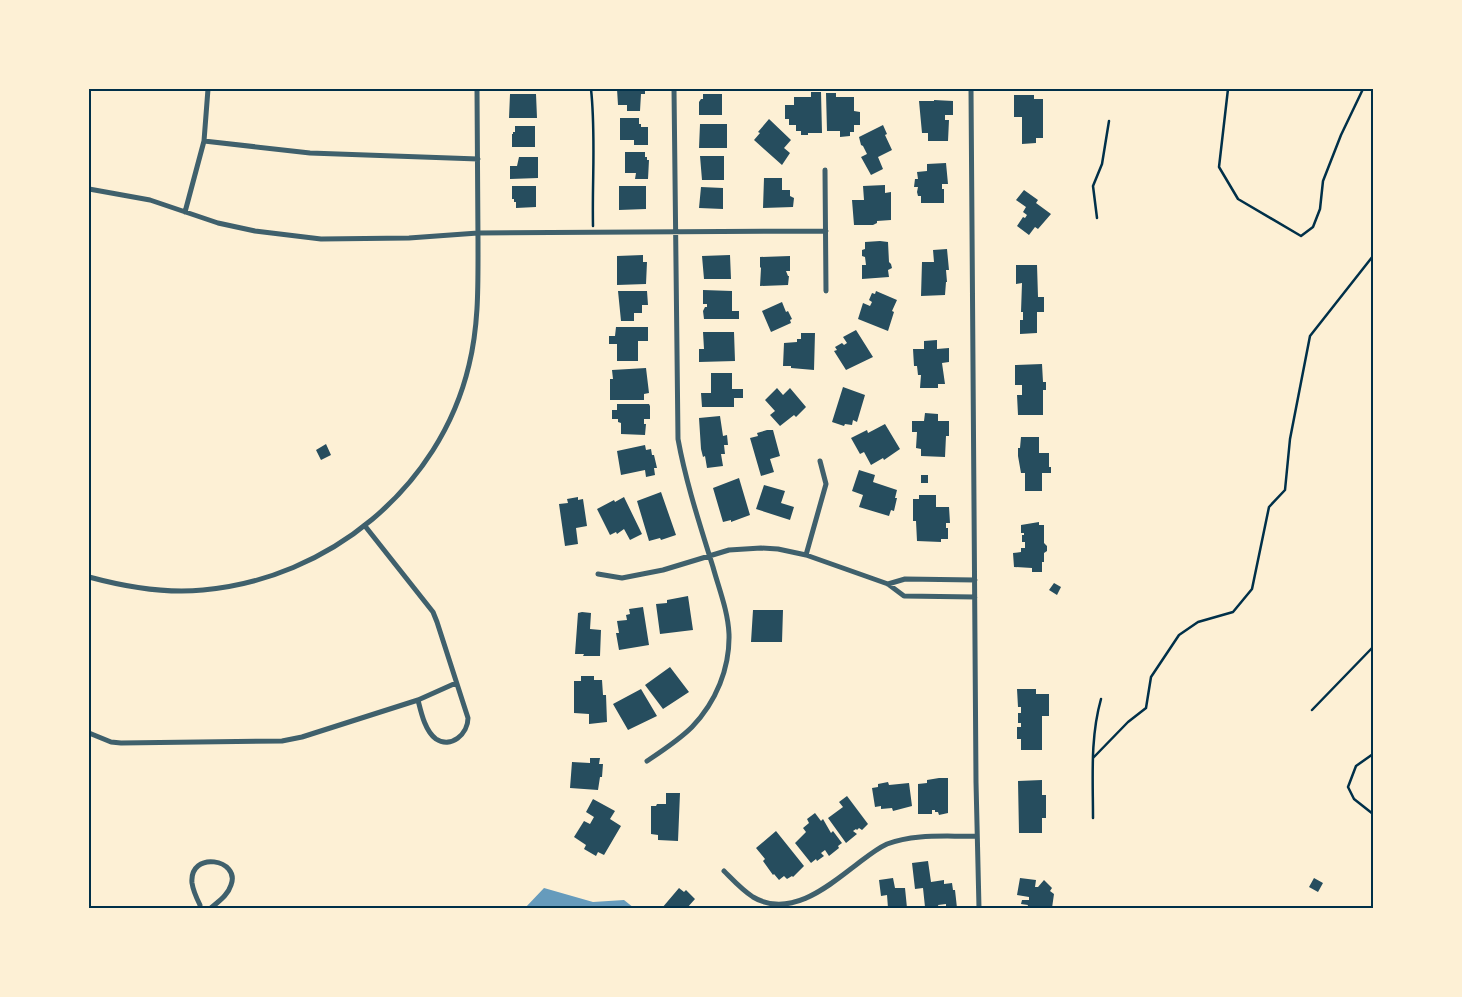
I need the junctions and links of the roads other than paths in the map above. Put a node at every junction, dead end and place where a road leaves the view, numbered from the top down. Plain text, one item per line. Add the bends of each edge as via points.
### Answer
1 (208, 89) edge
2 (477, 89) edge
3 (674, 89) edge
4 (971, 89) edge
5 (204, 141) junction
6 (478, 158) junction
7 (825, 170) dead end
8 (89, 189) edge
9 (185, 212) junction
10 (826, 231) junction
11 (675, 232) junction
12 (478, 233) junction
13 (826, 291) dead end
14 (820, 461) dead end
15 (365, 526) junction
16 (709, 555) junction
17 (806, 555) junction
18 (598, 574) dead end
19 (89, 577) edge
20 (975, 580) junction
21 (888, 584) junction
22 (975, 597) junction
23 (456, 683) junction
24 (418, 700) junction
25 (89, 733) edge
26 (647, 761) dead end
27 (977, 836) junction
28 (724, 871) dead end
29 (200, 908) edge
30 (211, 908) edge
31 (979, 908) edge

1 - 5 street
2 - 6 street
3 - 11 street
4 - 20 street
5 - 6 street via 310,153
5 - 9 street
6 - 12 street
7 - 10 street
8 - 9 street via 150,200
9 - 12 street via 255,231 321,239
10 - 11 street
10 - 13 street
11 - 12 street
11 - 16 street via 678,439 682,464
12 - 15 street via 478,314 462,391 428,458 393,501
14 - 17 street via 826,484
15 - 19 street via 331,550 303,564 234,586 156,590
15 - 23 street via 433,612
16 - 17 street via 761,548
16 - 18 street via 663,570 622,578
16 - 26 street via 723,600 728,634 723,676 708,707 692,727
17 - 21 street
20 - 21 street via 905,579
20 - 22 street
21 - 22 street via 904,596
22 - 27 street
23 - 24 street
23 - 24 street via 468,718 468,726 457,739 446,742 436,739 422,715
24 - 25 street via 302,738 282,741 121,743
27 - 28 street via 917,837 893,842 874,851 824,890 794,902 766,902 755,898
27 - 31 street
29 - 30 street via 192,884 193,874 206,862 215,861 230,872 232,883 226,895

